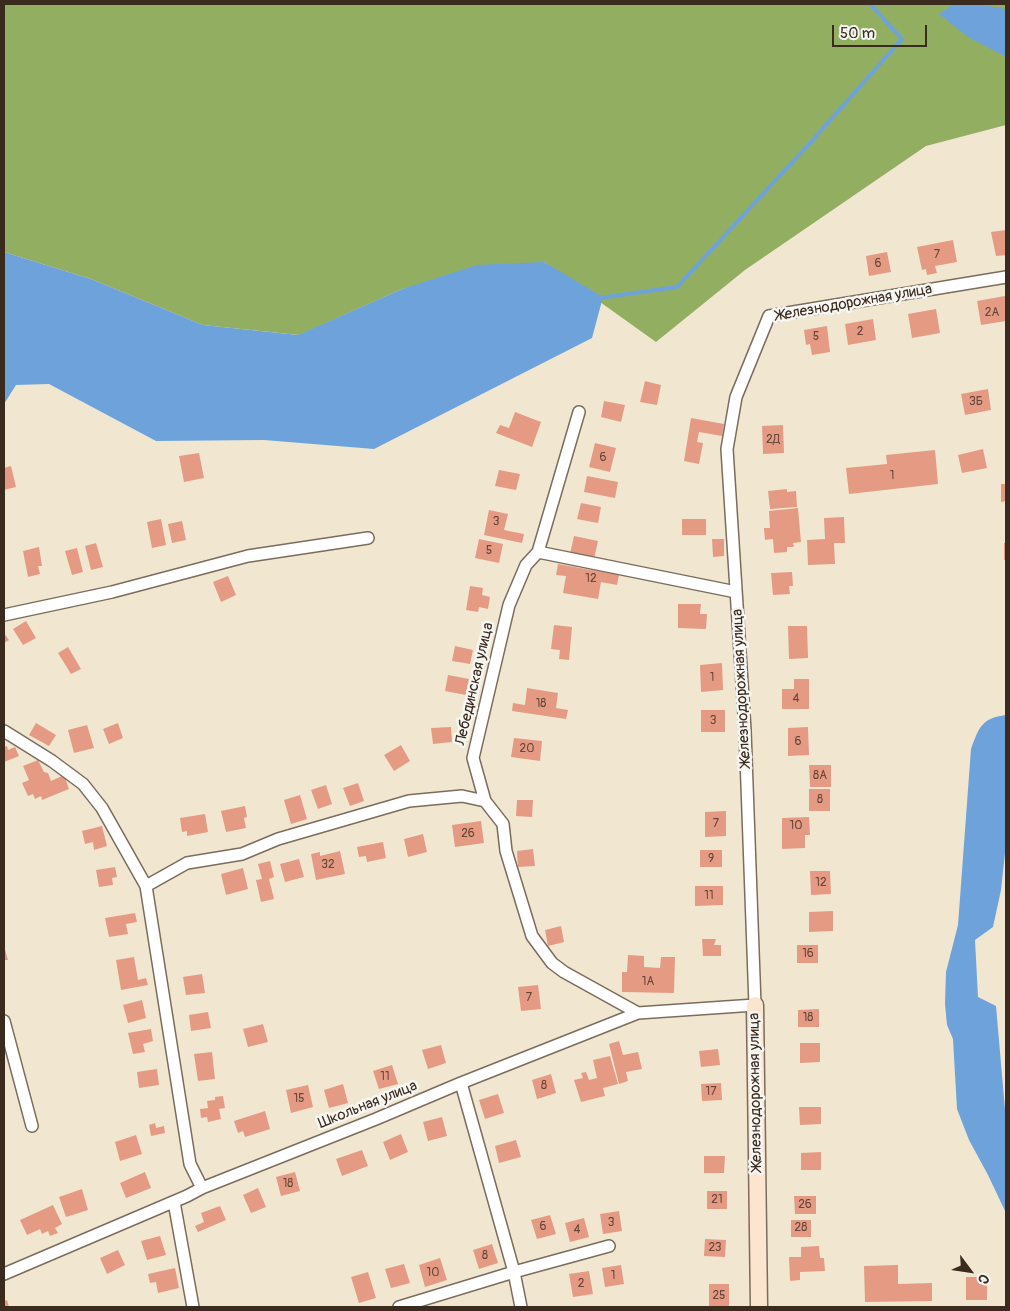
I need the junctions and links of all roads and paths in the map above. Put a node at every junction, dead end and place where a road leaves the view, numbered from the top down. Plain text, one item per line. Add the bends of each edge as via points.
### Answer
1 (1006, 277) edge
2 (578, 412) dead end
3 (368, 538) dead end
4 (538, 552) junction
5 (736, 592) junction
6 (4, 615) edge
7 (4, 731) edge
8 (486, 801) junction
9 (146, 886) junction
10 (755, 1005) junction
11 (638, 1013) junction
12 (4, 1021) edge
13 (461, 1084) junction
14 (32, 1126) dead end
15 (202, 1188) junction
16 (174, 1202) junction
17 (609, 1246) dead end
18 (514, 1272) junction
19 (4, 1274) edge
20 (193, 1307) edge
21 (399, 1307) edge
22 (521, 1307) edge
23 (759, 1307) edge

1 - 5 street, Железнодорожная улица via 769,316 736,397 727,449
2 - 4 street, Лебединская улица
3 - 6 street via 248,556 112,592
4 - 5 street
4 - 8 street, Лебединская улица via 526,565 509,605 473,758
5 - 10 street, Железнодорожная улица via 745,730
7 - 9 street via 83,784 102,808
8 - 9 street via 462,796 409,801 278,839 242,854 187,863
8 - 11 street, Лебединская улица via 503,824 506,850 532,936 552,964
9 - 15 street via 190,1164
10 - 11 street, Школьная улица
10 - 23 street, Железнодорожная улица
11 - 13 street, Школьная улица
12 - 14 street
13 - 15 street, Школьная улица
13 - 18 street
15 - 16 street, Школьная улица
16 - 19 street, Школьная улица
16 - 20 street
17 - 18 street
18 - 21 street
18 - 22 street

